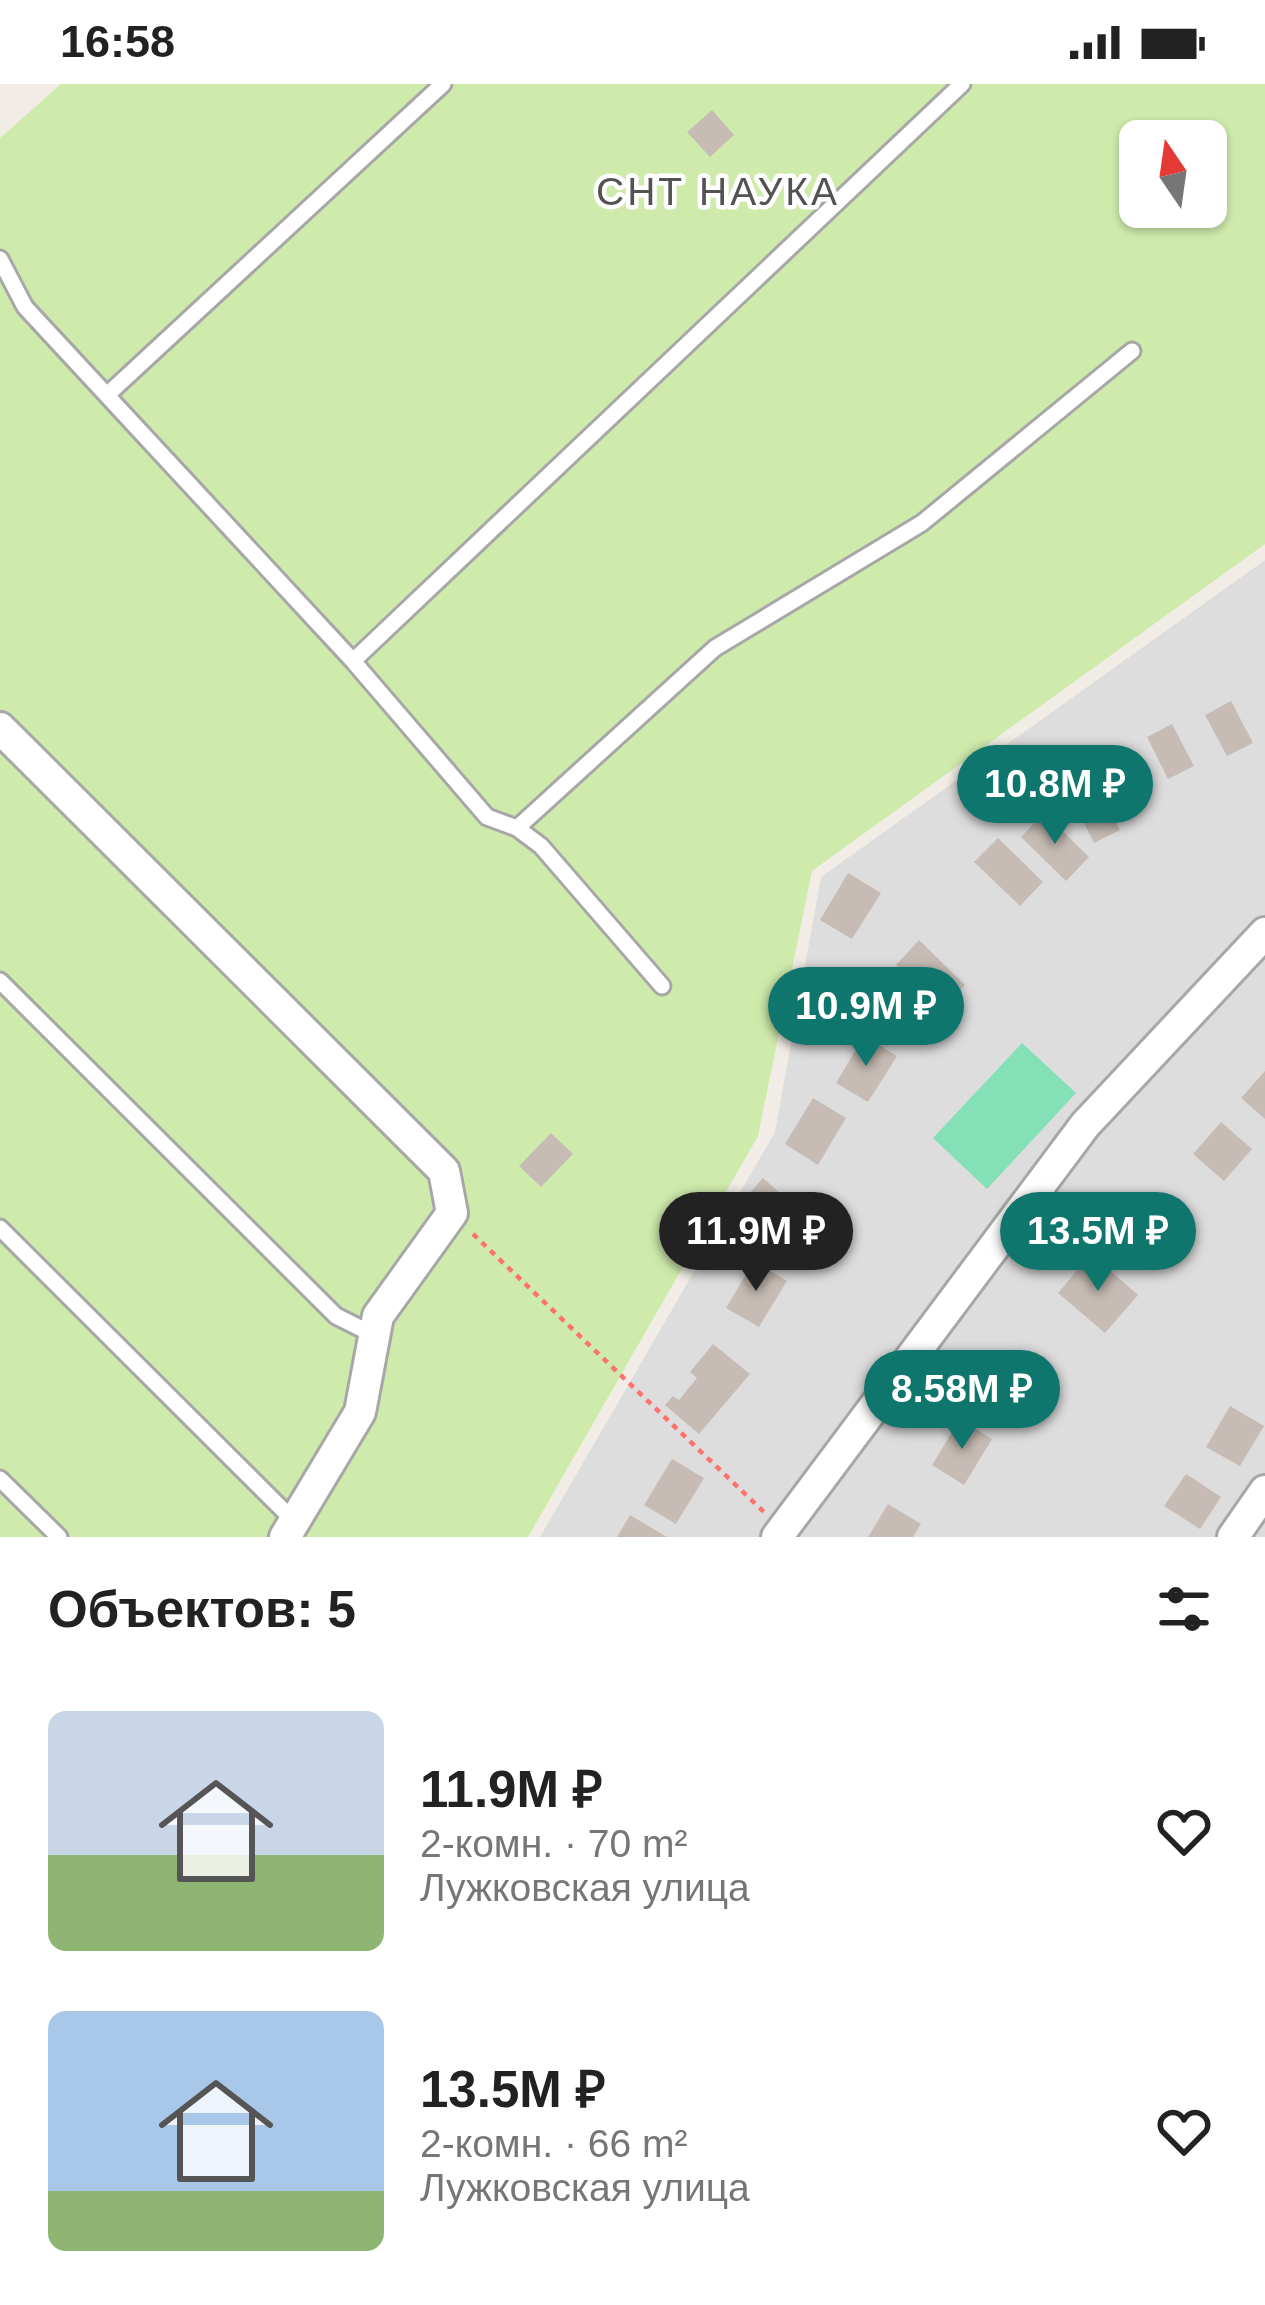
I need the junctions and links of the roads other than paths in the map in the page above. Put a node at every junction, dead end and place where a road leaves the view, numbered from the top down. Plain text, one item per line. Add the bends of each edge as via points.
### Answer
1 (442, 84) edge
2 (962, 84) edge
3 (0, 259) edge
4 (1132, 351) dead end
5 (106, 395) junction
6 (353, 661) junction
7 (0, 728) edge
8 (517, 828) junction
9 (1265, 933) edge
10 (0, 981) edge
11 (662, 986) dead end
12 (0, 1228) edge
13 (374, 1335) junction
14 (0, 1479) edge
15 (1265, 1491) edge
16 (290, 1529) edge
17 (779, 1533) edge
18 (58, 1537) edge
19 (1233, 1537) edge

1 - 5 lane
2 - 6 lane
3 - 5 lane via 25,307
4 - 8 lane via 922,523 715,648
5 - 6 lane
6 - 8 lane via 487,817
7 - 13 street via 444,1172 452,1214 378,1316
8 - 11 lane
9 - 17 street via 1085,1126
10 - 13 lane via 336,1316
12 - 16 lane
13 - 16 street via 360,1412
14 - 18 lane
15 - 19 street

